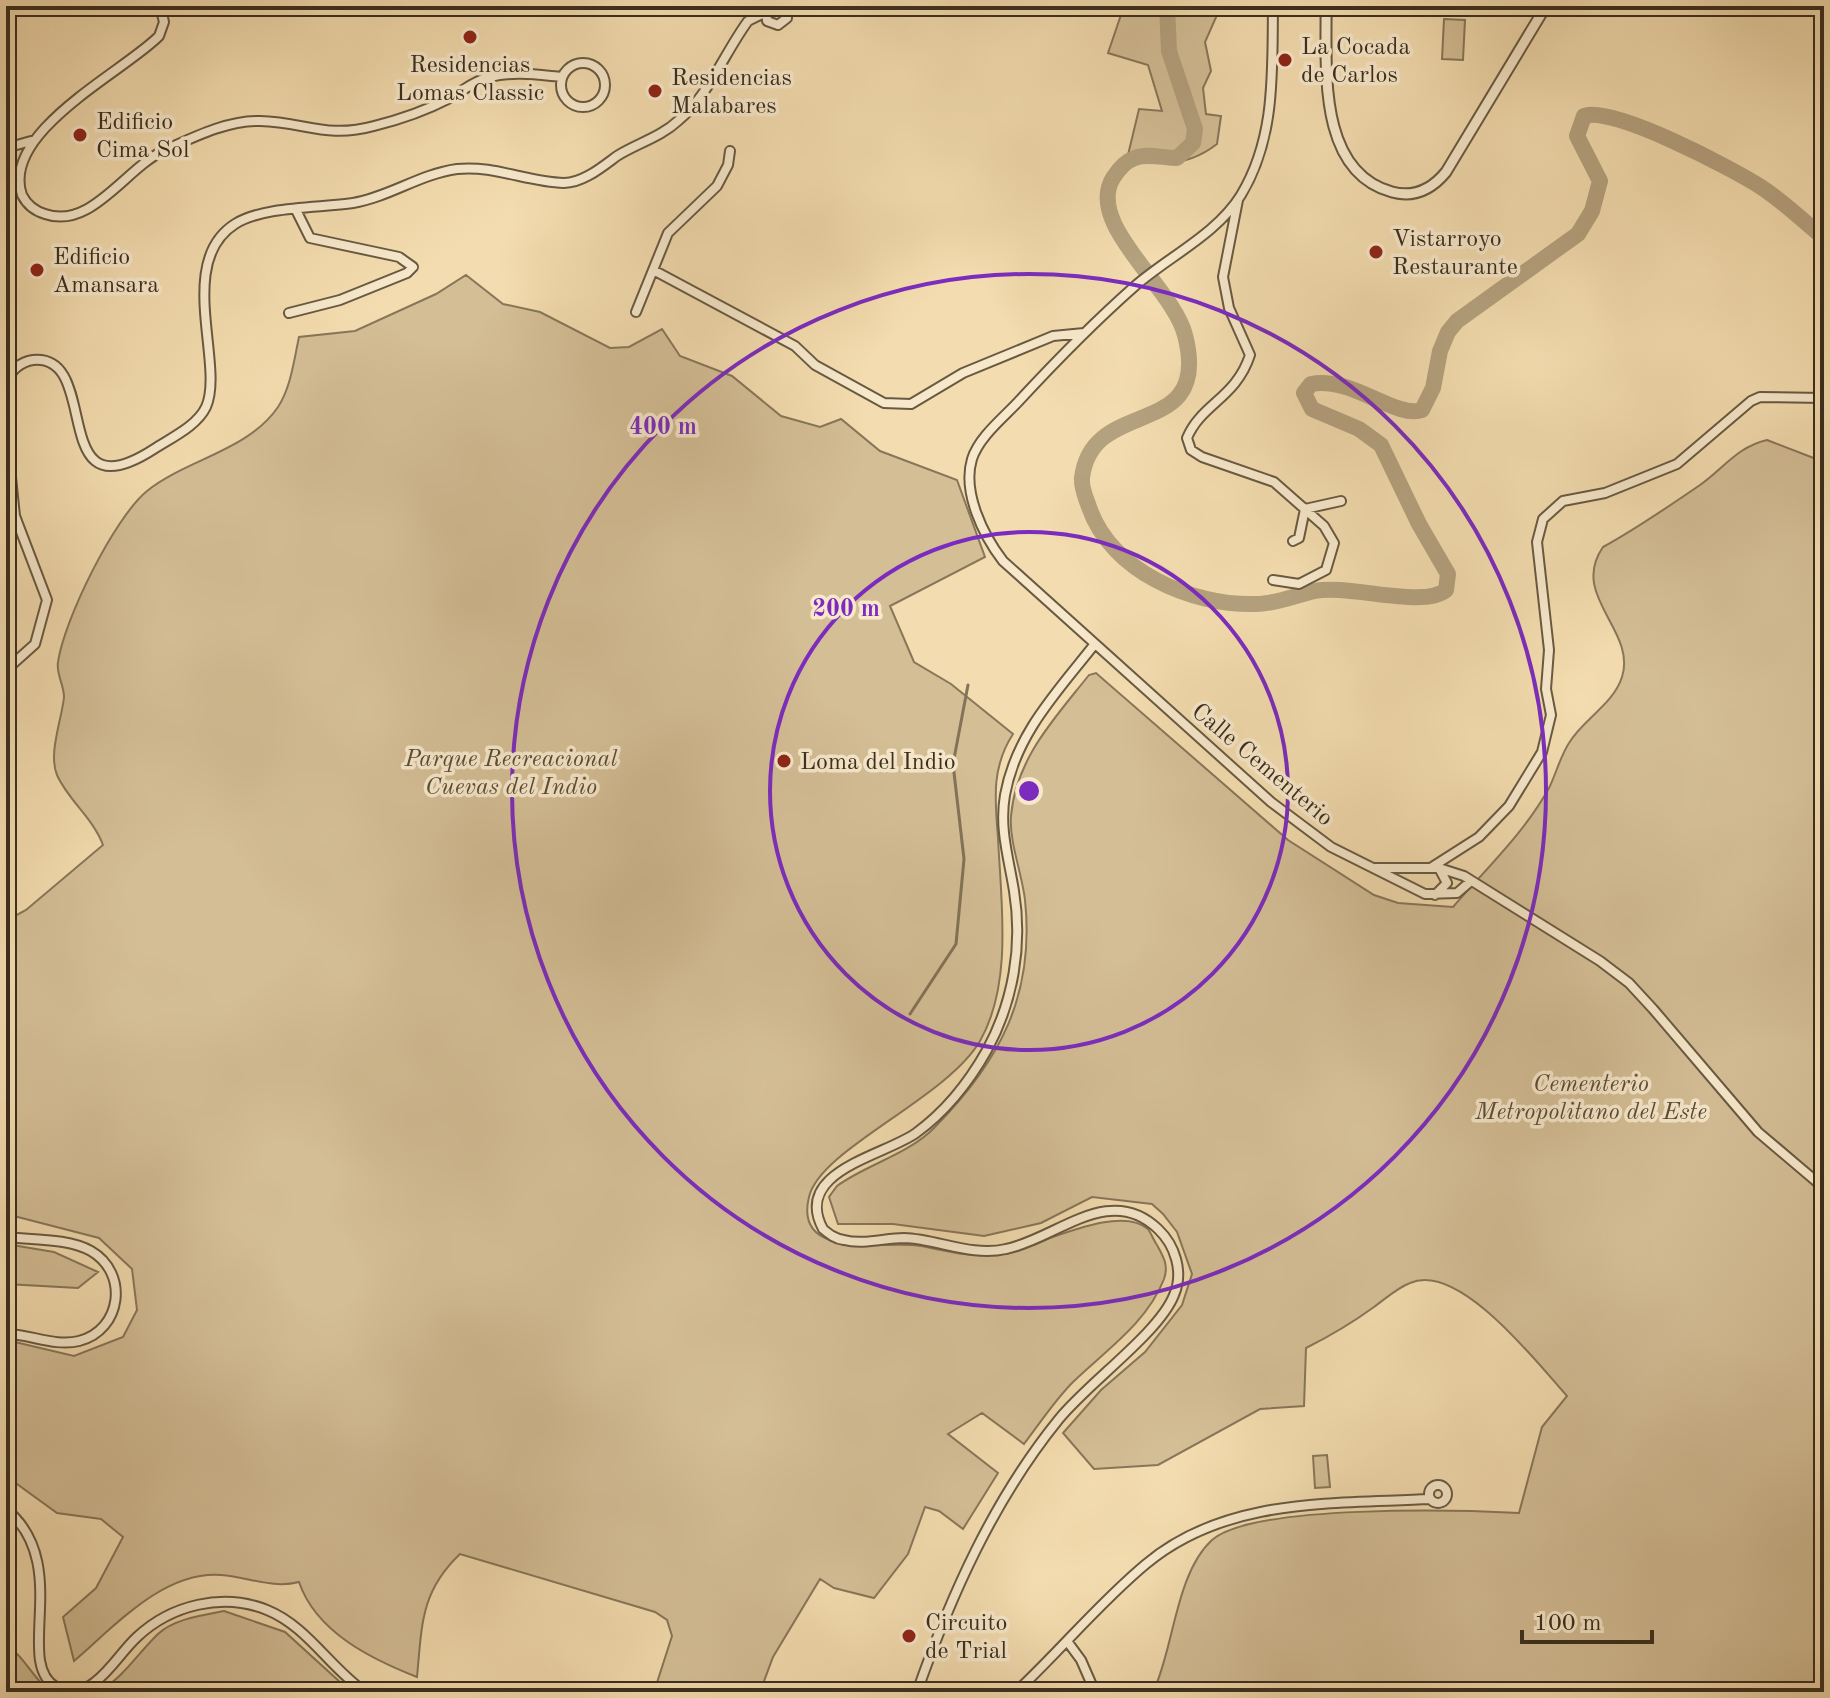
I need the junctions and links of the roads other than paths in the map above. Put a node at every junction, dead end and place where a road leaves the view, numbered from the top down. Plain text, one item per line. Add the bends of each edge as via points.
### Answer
1 (160, 6) edge
2 (785, 6) edge
3 (1273, 6) edge
4 (1326, 6) edge
5 (1546, 7) edge
6 (765, 10) edge
7 (562, 77) junction
8 (31, 141) junction
9 (6, 148) edge
10 (730, 151) dead end
11 (1238, 199) junction
12 (296, 210) junction
13 (655, 271) junction
14 (636, 312) dead end
15 (289, 313) dead end
16 (1085, 332) junction
17 (6, 382) edge
18 (1824, 398) edge
19 (6, 428) edge
20 (1341, 501) dead end
21 (1305, 509) junction
22 (1293, 541) dead end
23 (1273, 580) dead end
24 (1094, 645) junction
25 (6, 670) edge
26 (1367, 867) junction
27 (1435, 868) junction
28 (1471, 881) junction
29 (1435, 895) junction
30 (1824, 1188) edge
31 (6, 1237) edge
32 (6, 1334) edge
33 (1430, 1499) dead end
34 (6, 1509) edge
35 (1067, 1641) junction
36 (365, 1692) edge
37 (917, 1692) edge
38 (1016, 1692) edge
39 (1095, 1692) edge

1 - 8 street via 164,22 159,36 65,107
2 - 6 street via 787,18 778,25 767,21
3 - 11 street via 1271,116
4 - 5 street via 1328,107 1336,136 1347,157 1370,180 1405,195 1433,186 1446,172
6 - 12 street via 748,21 683,118 591,174 568,183 483,167 453,170 363,201
7 - 7 street via 565,97 576,105 597,102 604,90 603,76 593,65 579,63
7 - 8 street via 486,78 434,106 348,132 259,121 223,128 160,152 71,217 41,212 24,200 20,165
8 - 9 street
10 - 13 street via 717,186 668,233
11 - 16 street, Calle Cementerio
11 - 21 street via 1223,277 1229,308 1250,355 1244,373 1193,423 1187,438 1191,450 1202,457 1274,482
12 - 15 street via 310,238 399,257 413,267 340,300
12 - 17 street via 256,214 232,225 213,252 203,304 210,392 205,410 137,460 118,467 88,454 69,388 56,366 28,361
13 - 14 street
13 - 16 street via 795,346 815,365 884,403 911,404 963,373 1053,336
16 - 24 street, Calle Cementerio via 982,442 972,459 970,481 978,516 998,554
18 - 27 street via 1760,397 1677,464 1605,493 1563,501 1543,519 1537,542 1551,715 1542,752 1509,806 1479,837
19 - 25 street via 15,516 47,600 35,644
20 - 21 street
21 - 22 street via 1299,538
21 - 23 street via 1334,543 1332,560 1326,570 1299,584
24 - 26 street, Calle Cementerio via 1271,802
24 - 37 street via 1034,722 1004,796 1017,951 997,1031 942,1111 914,1135 836,1173 819,1196 817,1214 823,1229 846,1241 907,1238 995,1251 1027,1242 1081,1215 1124,1212 1150,1222 1168,1241 1179,1283 1165,1313 1075,1400 1014,1481 972,1559
26 - 27 street
26 - 29 street, Calle Cementerio
27 - 28 street
27 - 29 street via 1447,883
28 - 29 street via 1457,893
28 - 30 street via 1629,983 1758,1132
31 - 32 street via 91,1251 110,1269 116,1293 110,1320 87,1339 58,1342
33 - 35 street via 1297,1505 1195,1532 1146,1564
34 - 36 street via 36,1552 39,1667 54,1686 72,1692 89,1686 135,1639 168,1615 212,1602 233,1602 287,1621
35 - 38 street
35 - 39 street

